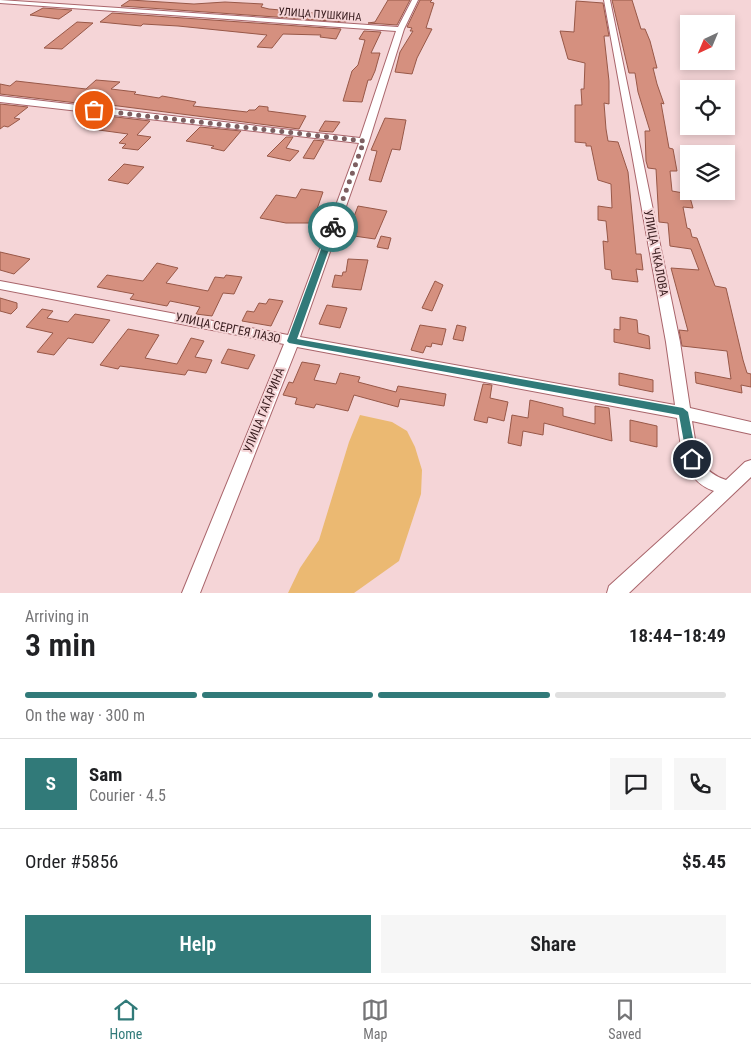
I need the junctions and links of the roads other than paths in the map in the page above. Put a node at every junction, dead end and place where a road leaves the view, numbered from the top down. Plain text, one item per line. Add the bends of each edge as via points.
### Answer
1 (415, 0) edge
2 (607, 0) edge
3 (0, 1) edge
4 (400, 29) junction
5 (0, 99) edge
6 (364, 141) junction
7 (0, 284) edge
8 (292, 341) junction
9 (683, 412) junction
10 (751, 428) edge
11 (751, 467) edge
12 (728, 488) junction
13 (191, 593) edge
14 (616, 593) edge

1 - 4 street, УЛИЦА ГАГАРИНА
2 - 9 street, УЛИЦА ЧКАЛОВА via 673,342
3 - 4 street, УЛИЦА ПУШКИНА
4 - 6 street, УЛИЦА ГАГАРИНА
5 - 6 street
6 - 8 street, УЛИЦА ГАГАРИНА
7 - 8 street, УЛИЦА СЕРГЕЯ ЛАЗО
8 - 9 street, УЛИЦА СЕРГЕЯ ЛАЗО
8 - 13 street, УЛИЦА ГАГАРИНА
9 - 10 street, УЛИЦА СЕРГЕЯ ЛАЗО
9 - 12 street, УЛИЦА ЧКАЛОВА via 695,469 710,482
11 - 12 street
12 - 14 street

